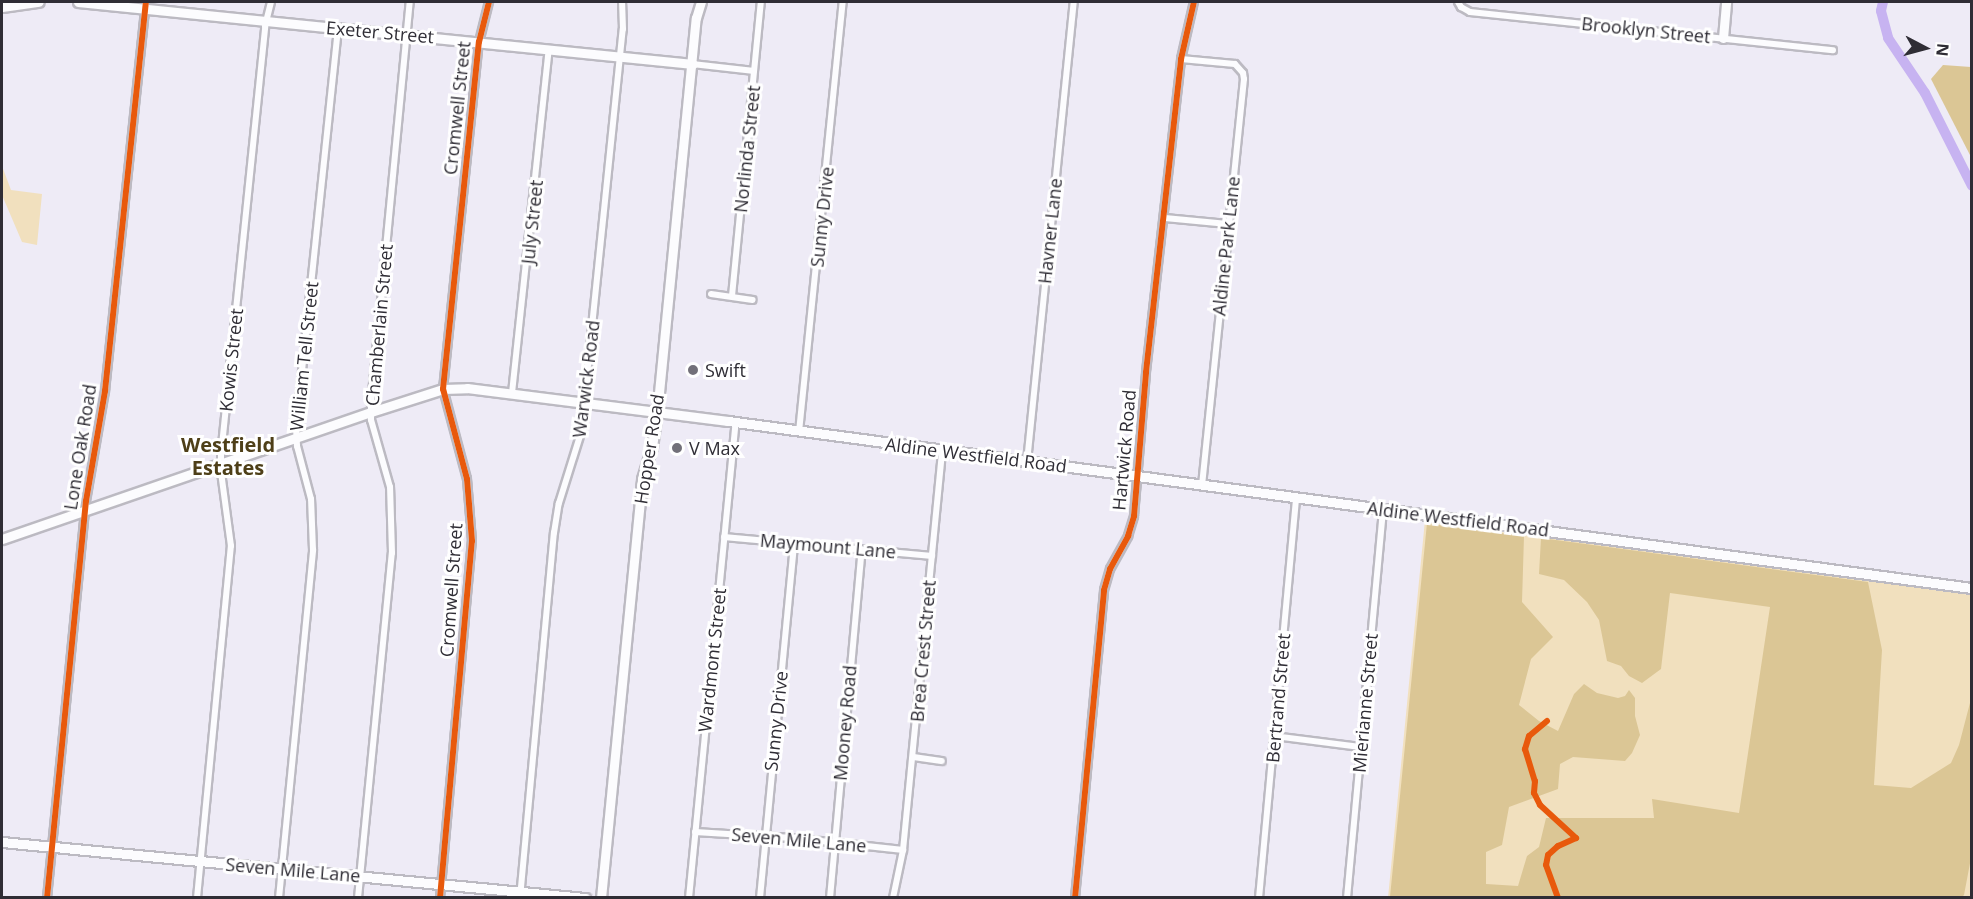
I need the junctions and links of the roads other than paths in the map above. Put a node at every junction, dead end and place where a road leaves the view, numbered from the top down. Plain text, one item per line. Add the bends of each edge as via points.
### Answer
1 (39, 2) edge
2 (78, 2) edge
3 (271, 2) edge
4 (410, 2) edge
5 (489, 2) edge
6 (622, 2) edge
7 (700, 2) edge
8 (761, 2) edge
9 (843, 2) edge
10 (1074, 2) edge
11 (1194, 2) edge
12 (1726, 2) edge
13 (1460, 4) edge
14 (145, 5) edge
15 (2, 7) edge
16 (266, 20) junction
17 (338, 28) junction
18 (408, 34) junction
19 (1723, 38) junction
20 (479, 42) junction
21 (549, 49) junction
22 (1833, 50) dead end
23 (620, 57) junction
24 (1181, 59) junction
25 (693, 64) junction
26 (754, 71) junction
27 (1165, 218) junction
28 (1228, 224) junction
29 (711, 294) dead end
30 (732, 296) junction
31 (753, 300) dead end
32 (443, 389) junction
33 (512, 393) junction
34 (584, 404) junction
35 (371, 412) junction
36 (657, 413) junction
37 (736, 422) junction
38 (799, 432) junction
39 (296, 438) junction
40 (942, 451) junction
41 (1027, 462) junction
42 (220, 465) junction
43 (1138, 476) junction
44 (1202, 485) junction
45 (1296, 498) junction
46 (1383, 510) junction
47 (85, 512) junction
48 (724, 537) junction
49 (2, 539) edge
50 (794, 544) junction
51 (861, 549) junction
52 (932, 556) junction
53 (1971, 588) edge
54 (1274, 736) junction
55 (1361, 747) junction
56 (913, 757) junction
57 (942, 761) dead end
58 (696, 832) junction
59 (765, 836) junction
60 (2, 842) edge
61 (834, 843) junction
62 (52, 848) junction
63 (903, 850) junction
64 (201, 861) junction
65 (281, 869) junction
66 (360, 876) junction
67 (441, 884) junction
68 (520, 895) edge
69 (47, 897) edge
70 (197, 897) edge
71 (279, 897) edge
72 (358, 897) edge
73 (440, 897) edge
74 (585, 897) edge
75 (601, 897) edge
76 (689, 897) edge
77 (760, 897) edge
78 (830, 897) edge
79 (893, 897) edge
80 (1075, 897) edge
81 (1259, 897) edge
82 (1347, 897) edge

1 - 15 main road
2 - 14 main road, Exeter Street
3 - 16 street, Kowis Street
4 - 18 street, Chamberlain Street
5 - 20 street, Cromwell Street
6 - 23 street, Warwick Road
7 - 25 main road, Hopper Road
8 - 26 street, Norlinda Street
9 - 38 street, Sunny Drive
10 - 41 street, Havner Lane
11 - 24 street, Hartwick Road
12 - 19 main road
13 - 19 street, Brooklyn Street via 1470,12
14 - 16 main road, Exeter Street
14 - 47 street, Lone Oak Road via 105,391
16 - 17 main road, Exeter Street
16 - 42 street, Kowis Street
17 - 18 main road, Exeter Street
17 - 39 street, William Tell Street
18 - 20 main road, Exeter Street
18 - 35 street, Chamberlain Street
19 - 22 street, Brooklyn Street
20 - 21 main road, Exeter Street
20 - 32 street, Cromwell Street
21 - 23 main road, Exeter Street
21 - 33 street, July Street
23 - 25 main road, Exeter Street
23 - 34 street, Warwick Road
24 - 27 street, Hartwick Road
24 - 28 street, Aldine Park Lane via 1235,64 1243,73
25 - 26 street, Exeter Street
25 - 36 main road, Hopper Road
26 - 30 street, Norlinda Street
27 - 28 street
27 - 43 street, Hartwick Road
28 - 44 street, Aldine Park Lane
29 - 30 street
30 - 31 street
32 - 33 main road, Aldine Westfield Road
32 - 35 main road, Aldine Westfield Road
32 - 67 street, Cromwell Street via 467,479 472,541
33 - 34 main road, Aldine Westfield Road
34 - 36 main road, Aldine Westfield Road
34 - 68 street, Warwick Road via 581,433 554,533
35 - 39 main road, Aldine Westfield Road
35 - 66 street, Chamberlain Street via 390,487 392,553
36 - 37 main road, Aldine Westfield Road
36 - 75 main road, Hopper Road via 642,479
37 - 38 main road, Aldine Westfield Road
37 - 48 street, Wardmont Street
38 - 40 main road, Aldine Westfield Road
39 - 42 main road, Aldine Westfield Road
39 - 65 street, William Tell Street via 311,499 313,550
40 - 41 main road, Aldine Westfield Road
40 - 52 street, Brea Crest Street
41 - 43 main road, Aldine Westfield Road
42 - 47 main road, Aldine Westfield Road
42 - 64 street, Kowis Street via 231,546
43 - 44 main road, Aldine Westfield Road
43 - 80 street, Hartwick Road via 1132,526 1104,590
44 - 45 main road, Aldine Westfield Road
45 - 46 main road, Aldine Westfield Road
45 - 54 street, Bertrand Street
46 - 53 main road, Aldine Westfield Road
46 - 55 street, Mierianne Street
47 - 49 main road, Aldine Westfield Road
47 - 62 street, Lone Oak Road
48 - 50 street, Maymount Lane
48 - 58 street, Wardmont Street
50 - 51 street, Maymount Lane
50 - 59 street, Sunny Drive
51 - 52 street, Maymount Lane
51 - 61 street, Mooney Road
52 - 56 street, Brea Crest Street
54 - 55 street
54 - 81 street, Bertrand Street
55 - 82 street, Mierianne Street
56 - 57 street
56 - 63 street, Brea Crest Street
58 - 59 street, Seven Mile Lane
58 - 76 street, Wardmont Street
59 - 61 street, Seven Mile Lane
59 - 77 street, Sunny Drive
60 - 62 main road, Seven Mile Lane
61 - 63 street, Seven Mile Lane
61 - 78 street, Mooney Road
62 - 64 main road, Seven Mile Lane
62 - 69 street, Lone Oak Road
63 - 79 street, Brea Crest Street
64 - 65 main road, Seven Mile Lane
64 - 70 street, Kowis Street
65 - 66 main road, Seven Mile Lane
65 - 71 street, William Tell Street
66 - 67 main road, Seven Mile Lane
66 - 72 street, Chamberlain Street
67 - 68 main road, Seven Mile Lane
67 - 73 street, Cromwell Street
68 - 74 main road, Seven Mile Lane

